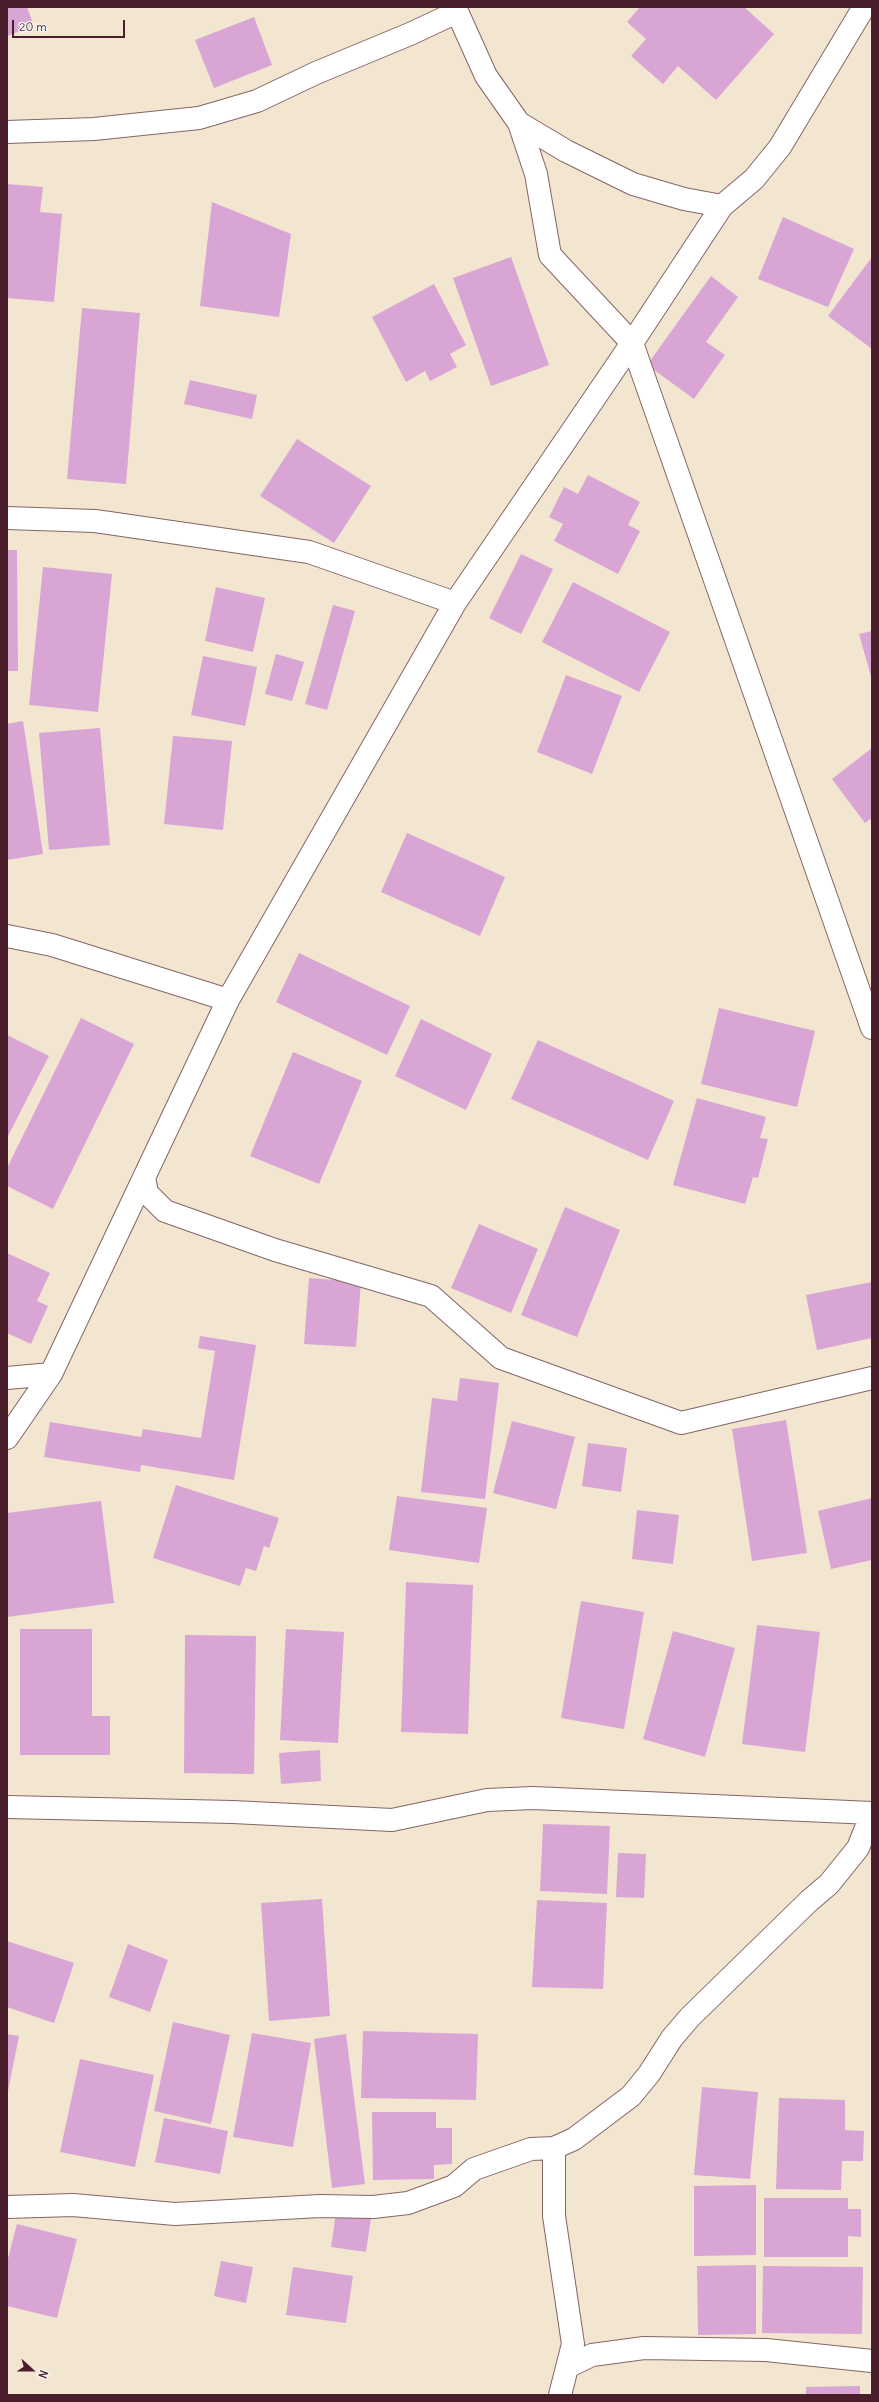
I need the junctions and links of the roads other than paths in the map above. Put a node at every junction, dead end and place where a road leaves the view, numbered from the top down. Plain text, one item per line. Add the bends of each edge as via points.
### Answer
1 (864, 7) edge
2 (456, 9) edge
3 (519, 123) junction
4 (7, 132) edge
5 (722, 206) junction
6 (632, 343) junction
7 (7, 518) edge
8 (455, 603) junction
9 (7, 936) edge
10 (228, 1000) junction
11 (872, 1028) edge
12 (144, 1177) junction
13 (51, 1374) junction
14 (7, 1378) edge
15 (872, 1378) edge
16 (7, 1438) edge
17 (7, 1807) edge
18 (872, 1813) edge
19 (554, 2148) junction
20 (7, 2207) edge
21 (872, 2361) edge
22 (567, 2368) junction
23 (560, 2395) edge

1 - 5 street via 780,147 754,179
2 - 3 street via 486,76
2 - 4 street via 410,34 257,101 199,118 94,129
3 - 5 street via 566,151 633,184 684,199
3 - 6 street via 536,174 550,255
5 - 6 street
6 - 8 street
6 - 11 street
7 - 8 street via 95,521 309,552
8 - 10 street
9 - 10 street via 52,945
10 - 12 street
12 - 13 street
12 - 15 street via 147,1194 165,1211 275,1250 431,1296 501,1358 681,1422
13 - 14 street
13 - 16 street
17 - 18 street via 233,1812 392,1820 487,1800 533,1798
18 - 19 street via 858,1848 844,1868 690,2017 631,2096 574,2139
19 - 20 street via 531,2149 474,2169 454,2186 408,2203 373,2207 320,2206 175,2214 73,2205
19 - 22 street via 554,2216 573,2344
21 - 22 street via 766,2350 644,2348 592,2355
22 - 23 street

